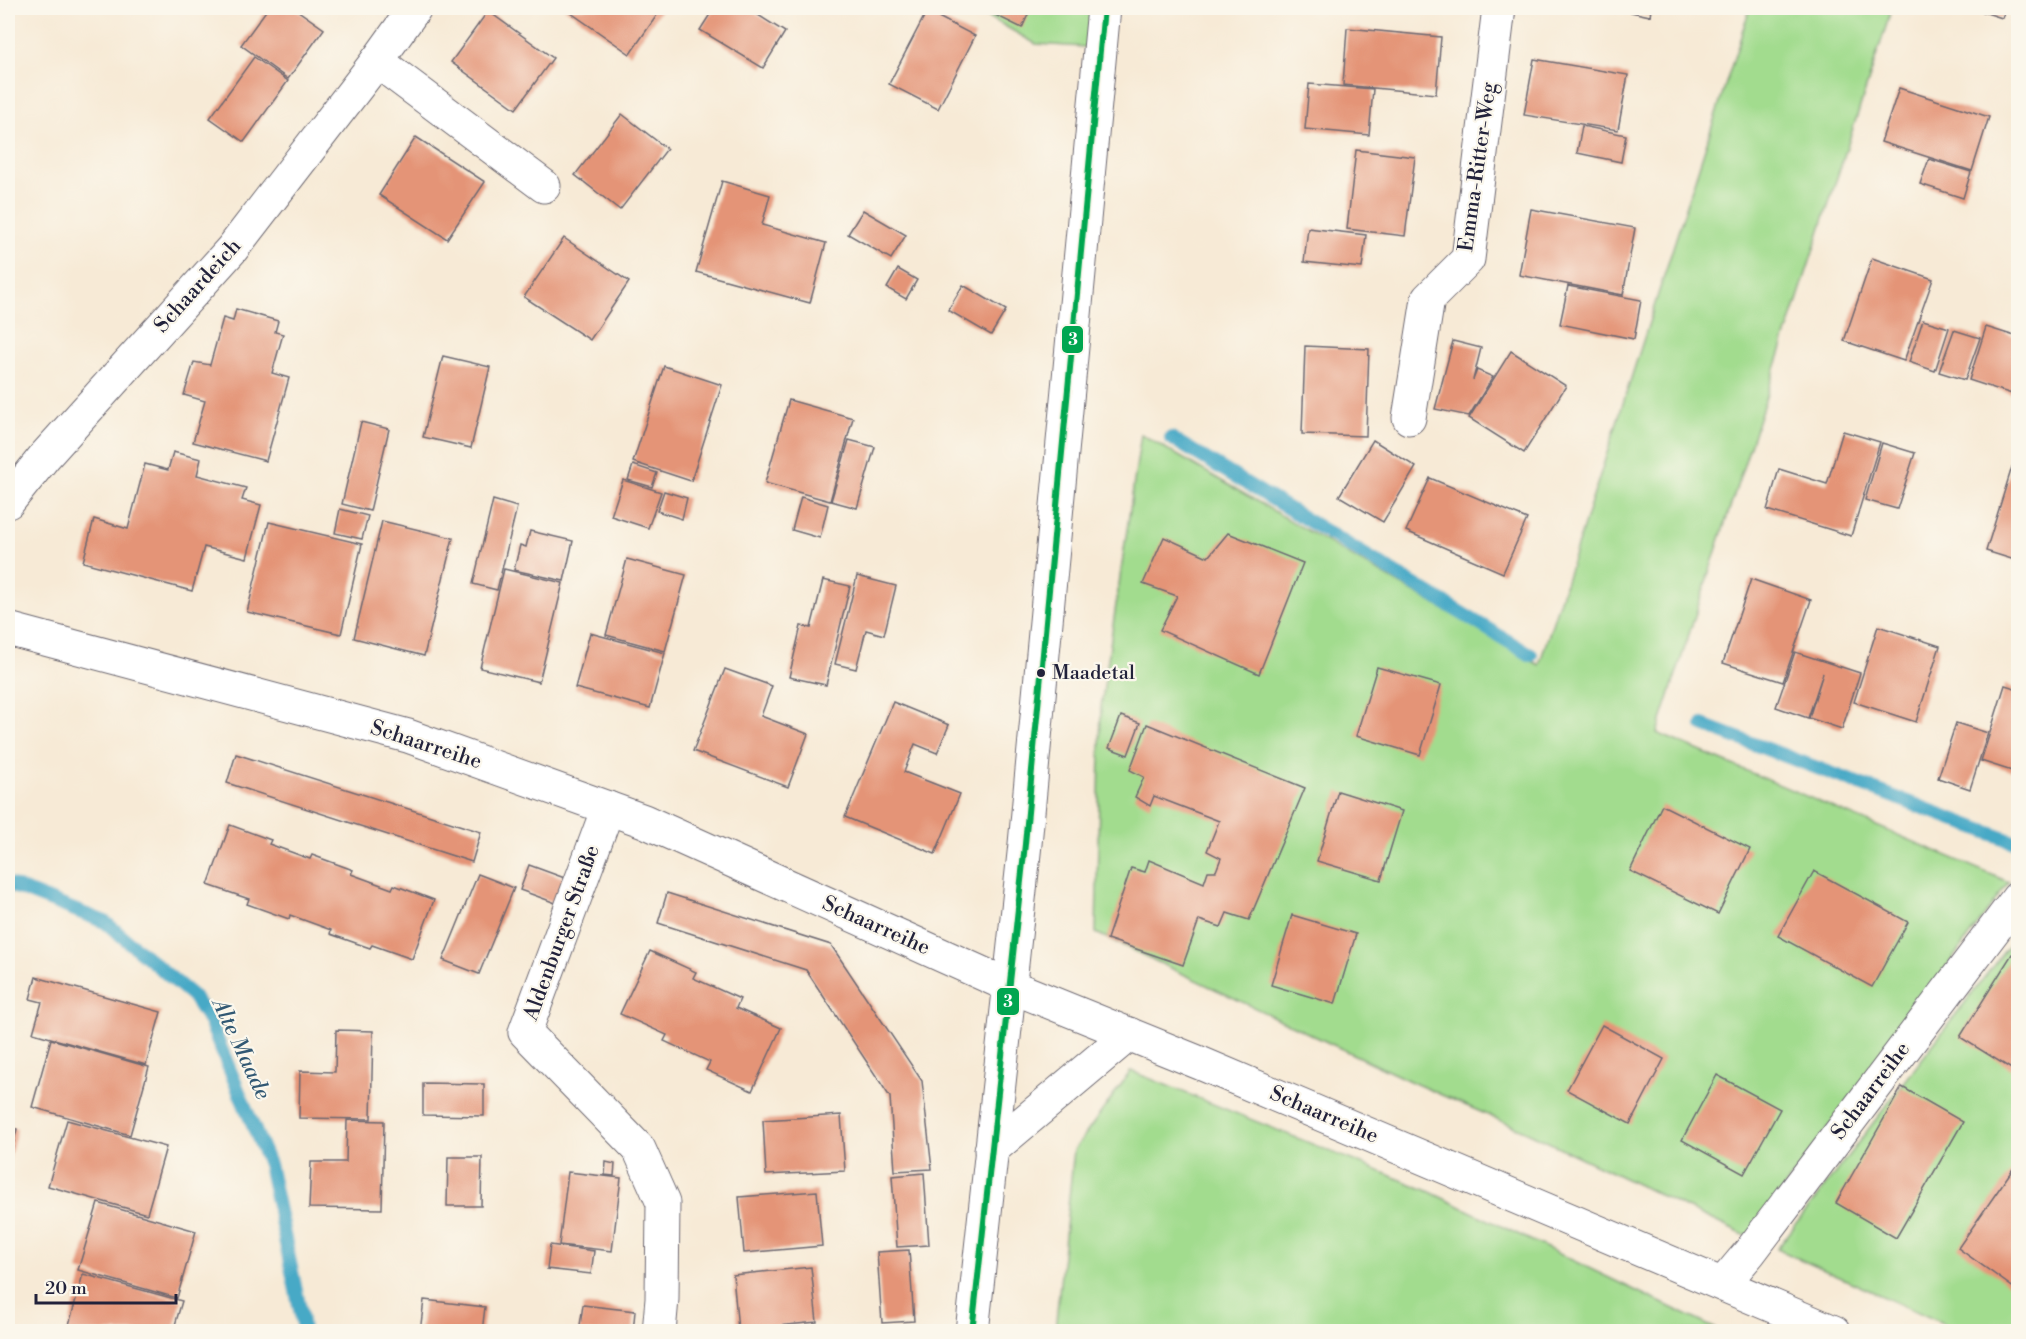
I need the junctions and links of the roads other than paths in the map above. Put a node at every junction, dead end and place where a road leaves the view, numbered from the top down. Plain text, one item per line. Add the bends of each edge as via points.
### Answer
1 (415, 8) edge
2 (1104, 8) edge
3 (1499, 8) edge
4 (377, 61) junction
5 (544, 186) dead end
6 (1409, 418) dead end
7 (8, 502) edge
8 (8, 629) edge
9 (608, 808) junction
10 (2019, 898) edge
11 (1010, 986) junction
12 (1129, 1034) junction
13 (991, 1150) junction
14 (1724, 1284) junction
15 (659, 1332) edge
16 (972, 1332) edge
17 (1834, 1332) edge

1 - 4 main road, Schaardeich
2 - 11 main road
3 - 6 main road, Emma-Ritter-Weg via 1468,259 1428,298
4 - 5 main road
4 - 7 main road, Schaardeich via 232,249
8 - 9 main road, Schaarreihe via 408,736
9 - 11 main road, Schaarreihe
9 - 15 main road, Aldenburger Straße via 525,1032 639,1149 663,1203
10 - 14 main road, Schaarreihe
11 - 12 main road, Schaarreihe
11 - 13 main road
12 - 13 main road
12 - 14 main road, Schaarreihe
13 - 16 main road
14 - 17 main road, Schaarreihe

